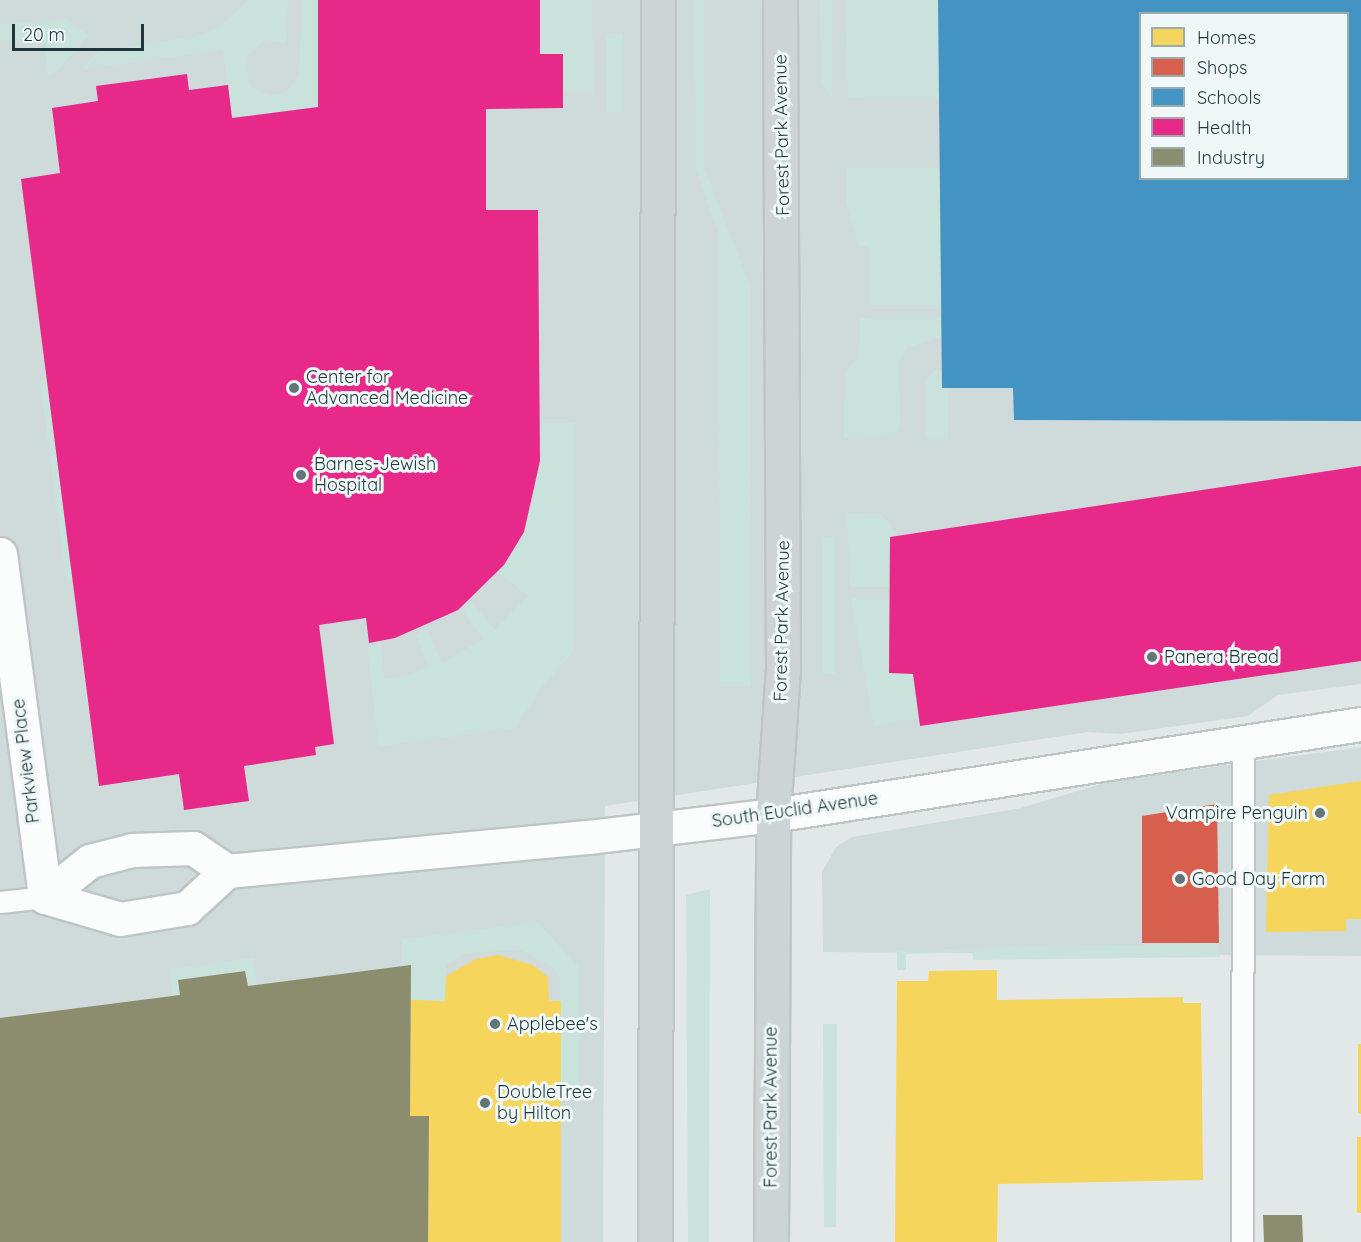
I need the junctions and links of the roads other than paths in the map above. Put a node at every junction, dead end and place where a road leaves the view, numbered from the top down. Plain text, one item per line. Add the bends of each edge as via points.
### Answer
1 (658, 0) edge
2 (780, 0) edge
3 (0, 554) edge
4 (1361, 723) edge
5 (1243, 742) junction
6 (773, 815) junction
7 (653, 829) junction
8 (227, 872) junction
9 (45, 897) junction
10 (0, 902) edge
11 (655, 1242) edge
12 (771, 1242) edge
13 (1242, 1242) edge

1 - 7 main road
2 - 6 main road, Forest Park Avenue via 783,667
3 - 9 street, Parkview Place
4 - 5 street, South Euclid Avenue
5 - 6 street, South Euclid Avenue
5 - 13 lane
6 - 7 street, South Euclid Avenue
6 - 12 main road, Forest Park Avenue
7 - 8 street, South Euclid Avenue
7 - 11 main road
8 - 9 street via 187,908 120,919
8 - 9 street via 193,848 132,850 90,861
9 - 10 lane

